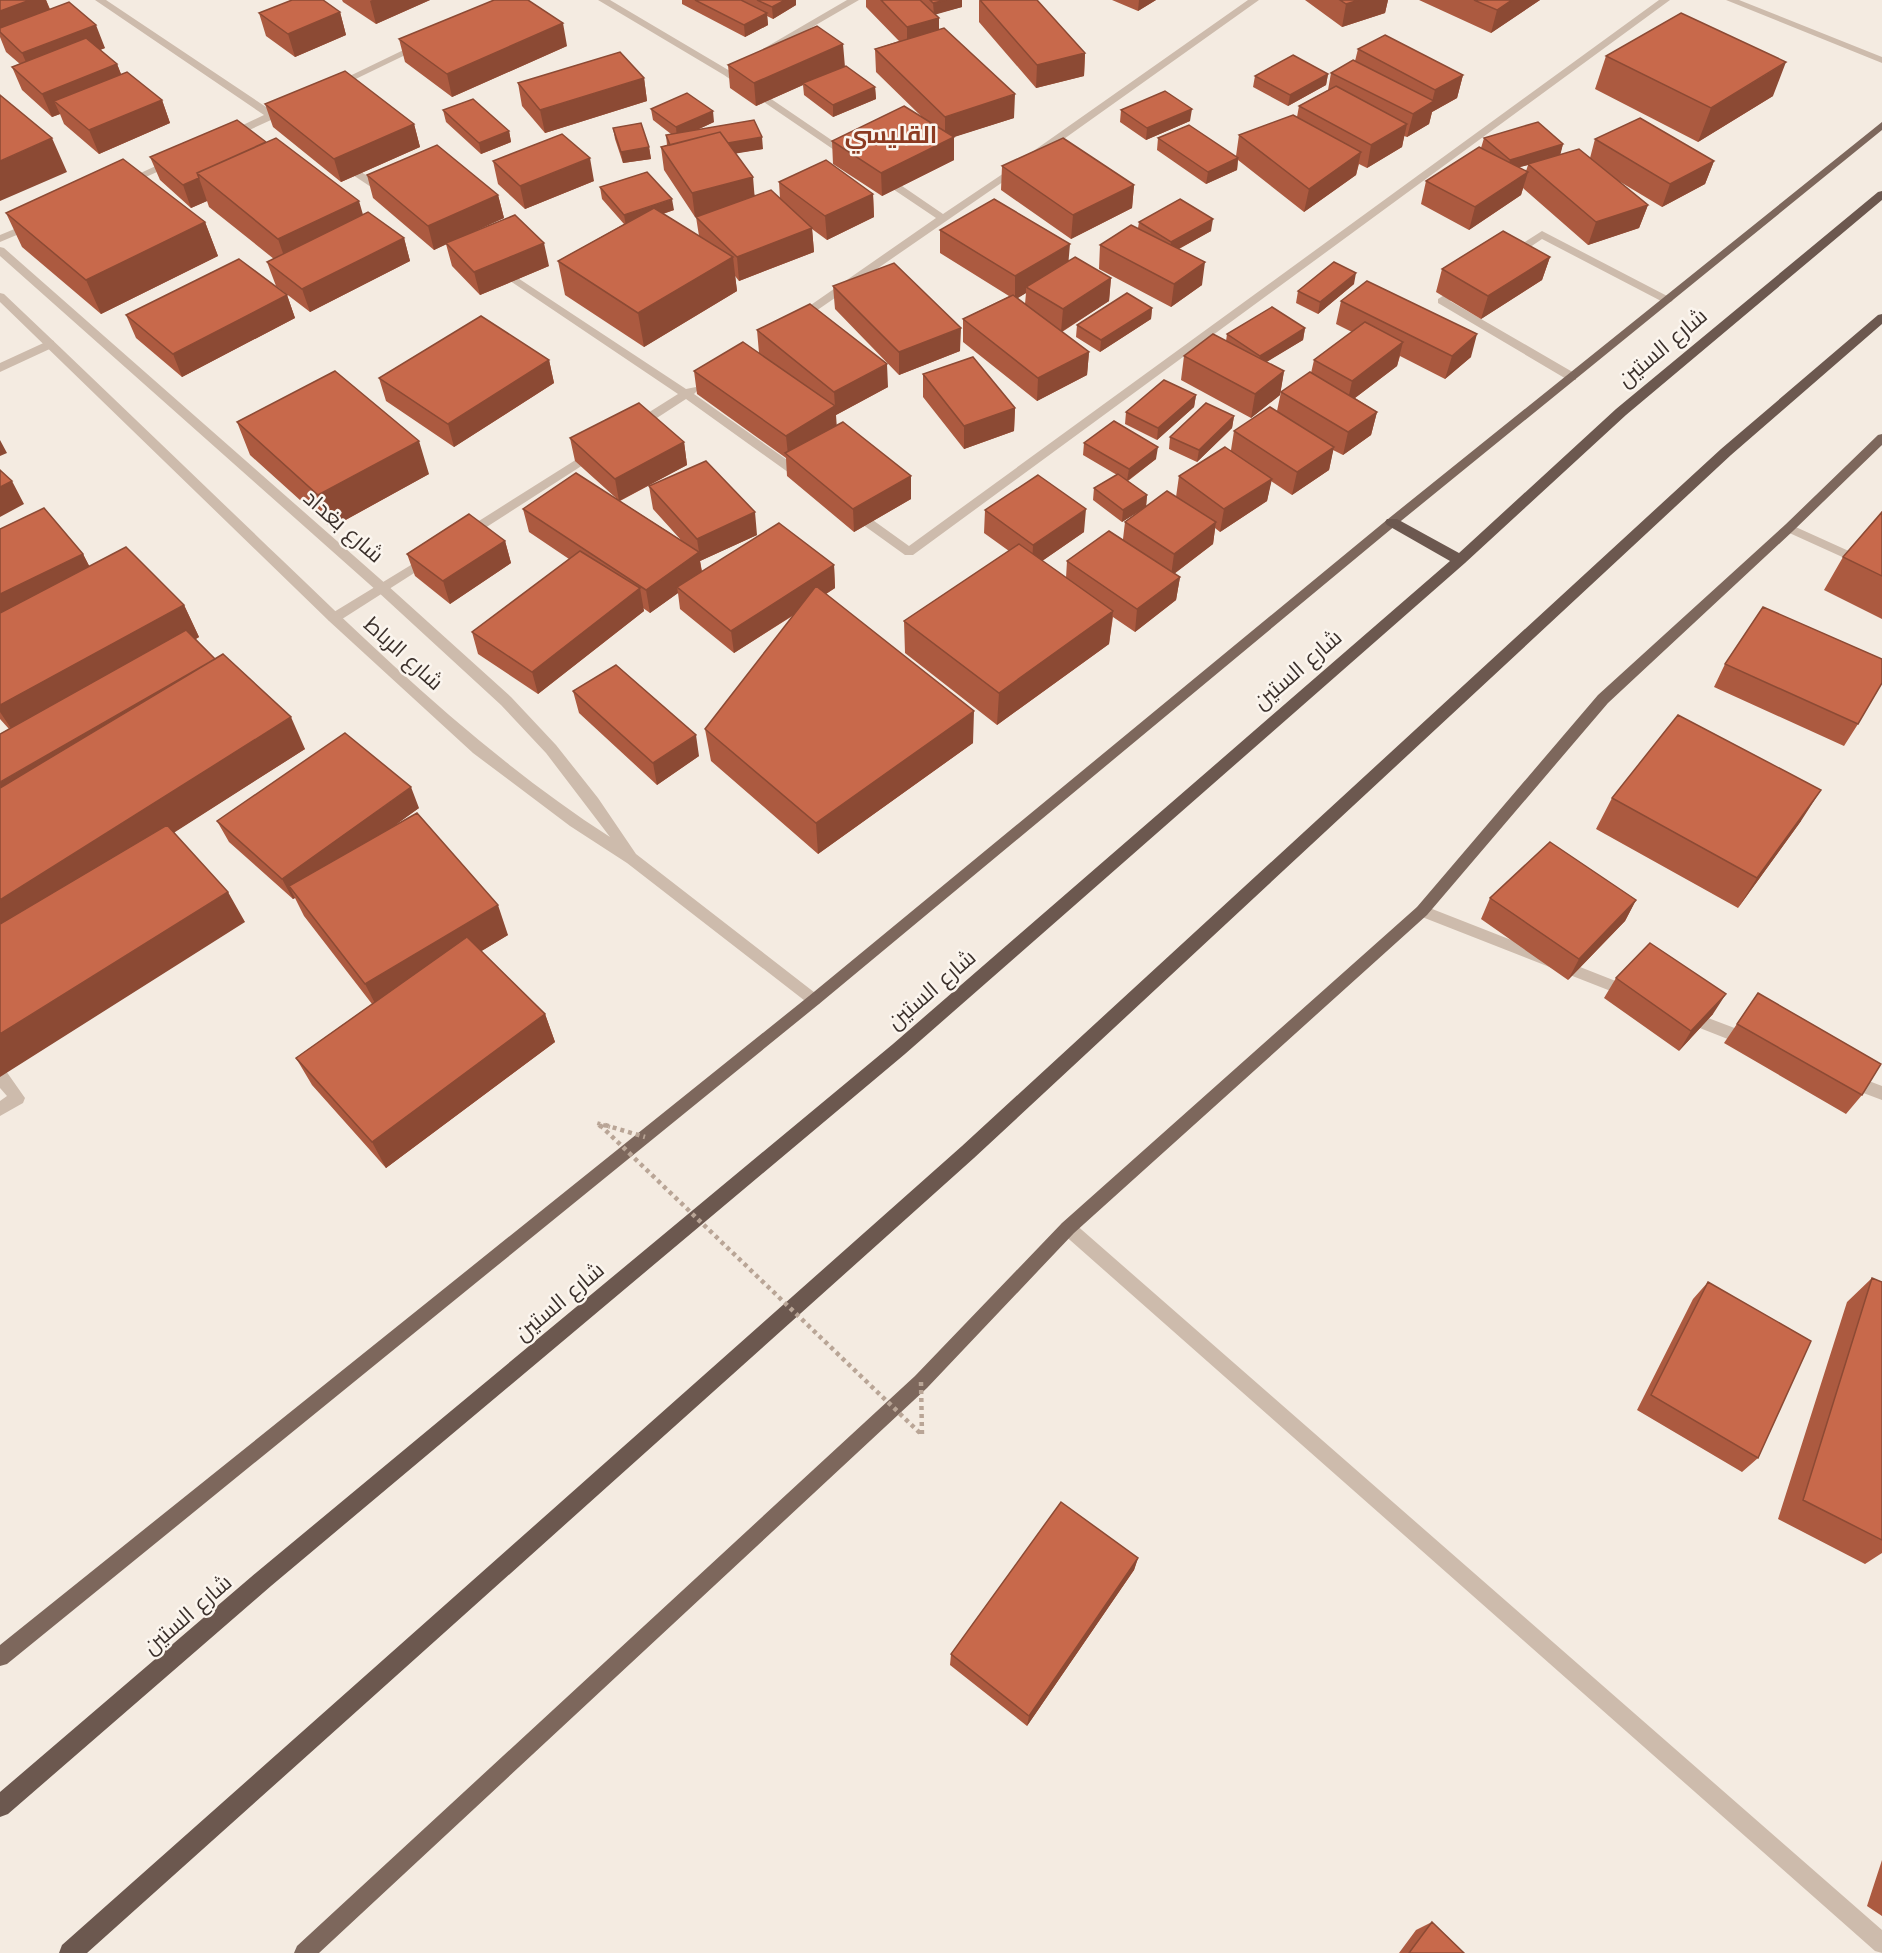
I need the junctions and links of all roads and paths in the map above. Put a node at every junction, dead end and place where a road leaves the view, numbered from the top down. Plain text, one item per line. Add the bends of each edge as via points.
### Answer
1 (100, 0) edge
2 (603, 0) edge
3 (854, 0) edge
4 (1254, 0) edge
5 (1665, 0) edge
6 (1731, 0) edge
7 (431, 40) edge
8 (756, 56) edge
9 (1882, 60) edge
10 (325, 91) edge
11 (277, 113) junction
12 (1882, 125) edge
13 (291, 129) edge
14 (217, 141) edge
15 (185, 156) edge
16 (331, 156) edge
17 (855, 159) edge
18 (875, 173) edge
19 (109, 190) edge
20 (1882, 194) edge
21 (390, 195) edge
22 (944, 219) junction
23 (44, 220) edge
24 (0, 239) edge
25 (0, 250) edge
26 (489, 261) edge
27 (1497, 264) edge
28 (1469, 282) edge
29 (0, 296) edge
30 (1667, 300) junction
31 (1882, 318) edge
32 (785, 327) edge
33 (50, 344) junction
34 (0, 368) edge
35 (1572, 377) junction
36 (706, 380) edge
37 (686, 394) junction
38 (627, 431) edge
39 (1882, 438) edge
40 (608, 444) edge
41 (812, 483) edge
42 (841, 504) edge
43 (1392, 522) junction
44 (1789, 528) junction
45 (460, 538) edge
46 (441, 550) edge
47 (1460, 560) junction
48 (1882, 571) edge
49 (382, 588) junction
50 (334, 618) junction
51 (632, 859) junction
52 (1422, 911) junction
53 (1641, 998) edge
54 (814, 1000) junction
55 (1674, 1011) edge
56 (1761, 1045) edge
57 (0, 1076) edge
58 (1838, 1076) edge
59 (1882, 1093) edge
60 (0, 1110) edge
61 (645, 1137) junction
62 (1068, 1228) junction
63 (921, 1382) junction
64 (0, 1657) edge
65 (0, 1806) edge
66 (1882, 1944) edge
67 (70, 1953) edge
68 (304, 1953) edge

1 - 11 street
2 - 17 street via 732,70
3 - 8 street
4 - 22 street
5 - 42 street via 909,552
6 - 9 street
7 - 10 street
11 - 13 street
11 - 14 street
12 - 30 main road, شارع الستين
15 - 19 street
16 - 21 street
18 - 22 street
20 - 47 highway, شارع الستين via 1621,412
22 - 32 street
23 - 24 street
25 - 49 street, شارع بغداد
26 - 37 street
27 - 30 street via 1542,234
28 - 35 street via 1442,301
29 - 33 street, شارع الرباط
30 - 35 main road, شارع الستين
31 - 67 highway via 1726,452 968,1152
33 - 34 street
33 - 50 street, شارع الرباط
35 - 43 main road, شارع الستين
36 - 37 street
37 - 38 street
37 - 41 street
39 - 44 main road
40 - 45 street
43 - 47 highway
43 - 54 main road, شارع الستين
44 - 48 street
44 - 52 main road via 1603,699
46 - 49 street
47 - 65 highway, شارع الستين via 899,1049 273,1571
49 - 50 street
49 - 51 street, شارع بغداد via 506,701 593,802
50 - 51 street, شارع الرباط via 478,749 575,822
51 - 54 street, شارع الرباط
52 - 53 street
52 - 62 main road
54 - 61 main road, شارع الستين
55 - 56 street
57 - 60 street via 17,1098
58 - 59 street
61 - 63 path, bridge via 597,1124 922,1435
61 - 64 main road, شارع الستين
62 - 63 main road
62 - 66 street
63 - 68 main road

